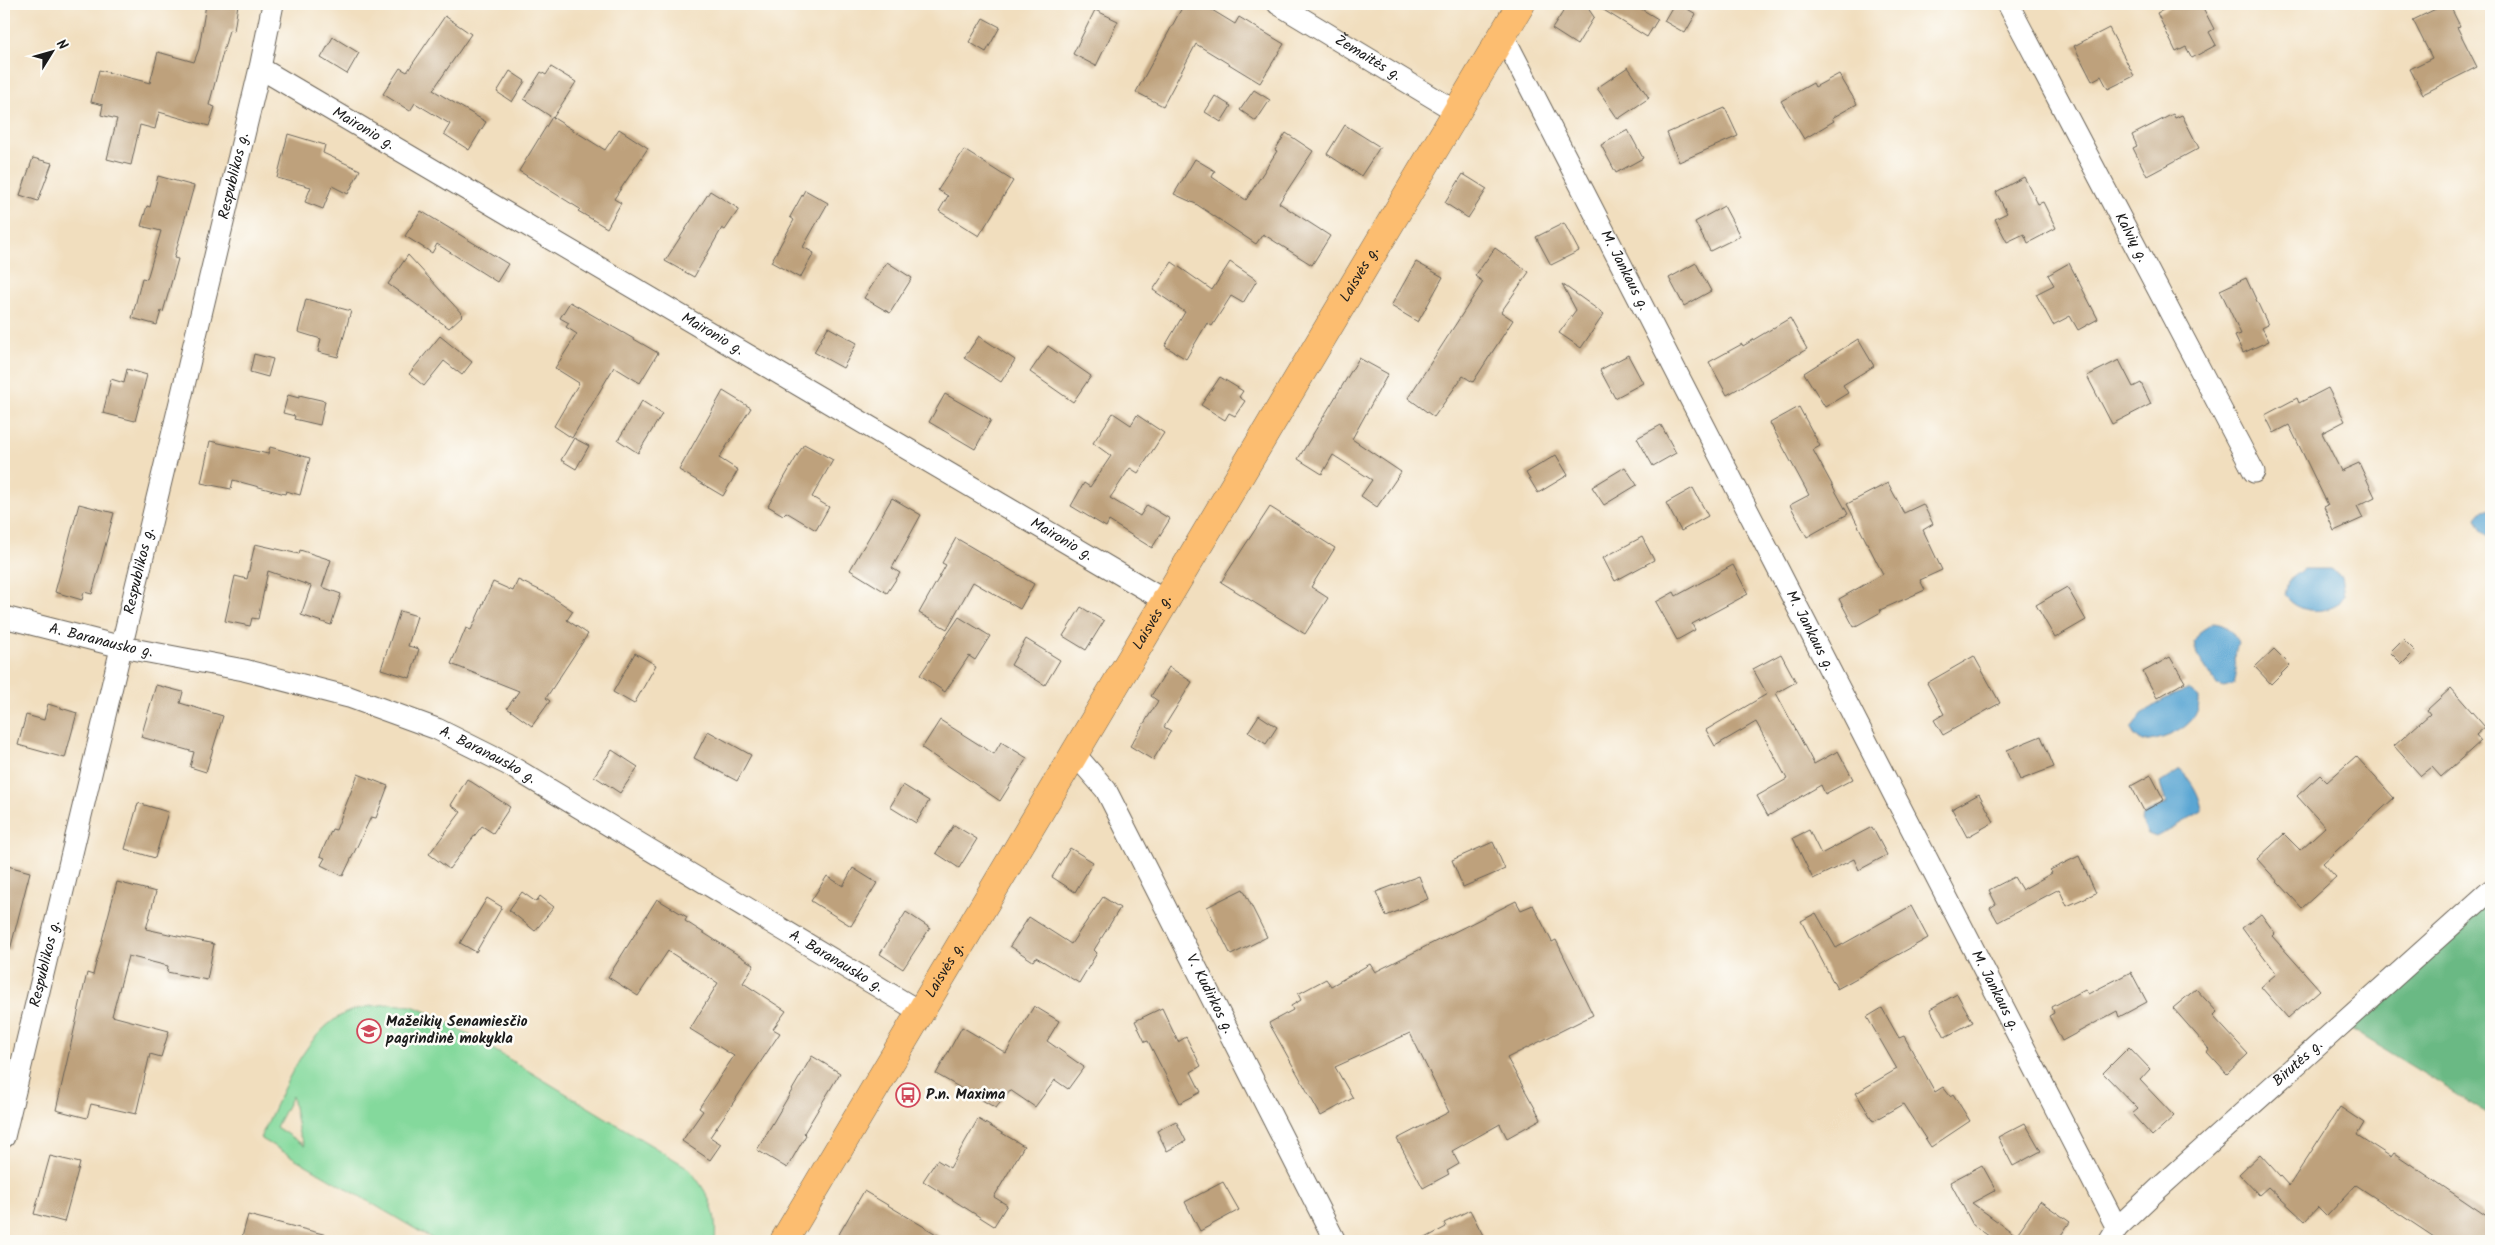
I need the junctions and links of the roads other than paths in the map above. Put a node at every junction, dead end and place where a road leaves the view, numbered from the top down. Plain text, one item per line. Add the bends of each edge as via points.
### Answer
1 (273, 4) edge
2 (1278, 4) edge
3 (1521, 4) edge
4 (2008, 4) edge
5 (1503, 35) junction
6 (260, 68) junction
7 (1457, 112) junction
8 (2254, 472) dead end
9 (1164, 600) junction
10 (4, 617) edge
11 (122, 648) junction
12 (1073, 752) junction
13 (2491, 890) edge
14 (922, 1013) junction
15 (4, 1137) edge
16 (2113, 1234) edge
17 (784, 1241) edge
18 (1336, 1241) edge

1 - 6 street, Respublikos g.
2 - 7 street, Žemaitės g.
3 - 5 main road, Laisvės g.
4 - 8 street, Kalvių g.
5 - 7 main road, Laisvės g.
5 - 16 street, M. Jankaus g.
6 - 9 street, Maironio g.
6 - 11 street, Respublikos g.
7 - 9 main road, Laisvės g.
9 - 12 main road, Laisvės g.
10 - 11 street, A. Baranausko g.
11 - 14 street, A. Baranausko g. via 244,670 349,697 437,729 507,764
11 - 15 street, Respublikos g.
12 - 14 main road, Laisvės g.
12 - 18 street, V. Kudirkos g. via 1106,790
13 - 16 street, Birutės g.
14 - 17 main road, Laisvės g.

